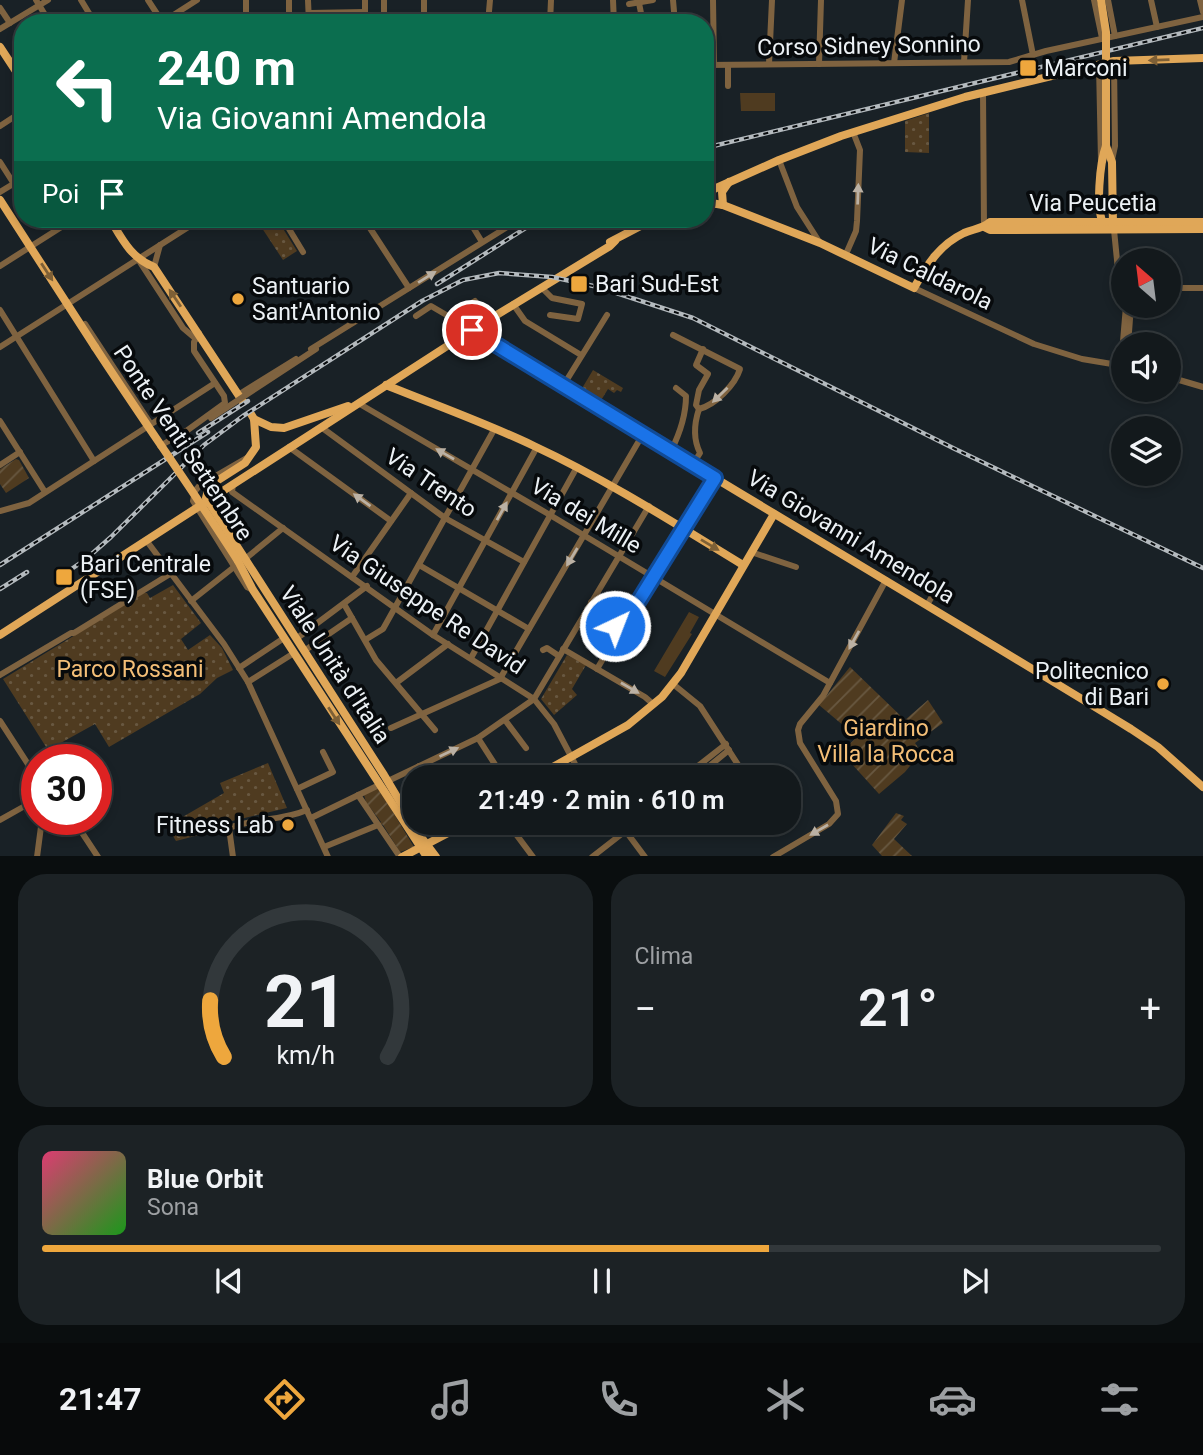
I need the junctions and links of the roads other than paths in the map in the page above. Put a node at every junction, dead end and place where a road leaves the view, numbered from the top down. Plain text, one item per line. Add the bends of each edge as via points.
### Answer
1 (48, 0) edge
2 (197, 0) edge
3 (308, 0) edge
4 (365, 0) edge
5 (653, 0) edge
6 (772, 0) edge
7 (821, 0) edge
8 (902, 0) edge
9 (968, 0) edge
10 (1022, 0) edge
11 (1094, 0) edge
12 (1101, 0) edge
13 (1108, 0) edge
14 (1151, 0) edge
15 (1200, 0) edge
16 (639, 2) junction
17 (37, 3) edge
18 (629, 4) dead end
19 (0, 8) edge
20 (365, 12) joint
21 (309, 13) joint
22 (22, 14) edge
23 (176, 14) edge
24 (641, 14) edge
25 (1203, 15) edge
26 (14, 20) edge
27 (10, 23) junction
28 (1157, 27) junction
29 (0, 29) edge
30 (1115, 36) junction
31 (1104, 38) junction
32 (0, 47) edge
33 (1033, 55) junction
34 (1203, 58) edge
35 (1114, 61) junction
36 (964, 62) junction
37 (894, 63) junction
38 (769, 64) junction
39 (819, 64) junction
40 (714, 65) edge
41 (728, 65) junction
42 (1099, 65) junction
43 (14, 68) edge
44 (728, 86) dead end
45 (983, 92) junction
46 (853, 132) junction
47 (1106, 146) junction
48 (779, 160) junction
49 (0, 162) edge
50 (1112, 162) junction
51 (1101, 163) junction
52 (731, 181) junction
53 (14, 184) joint
54 (714, 188) edge
55 (0, 192) edge
56 (714, 197) edge
57 (0, 200) edge
58 (714, 203) edge
59 (720, 203) junction
60 (14, 221) edge
61 (1101, 222) junction
62 (1203, 222) edge
63 (1113, 226) junction
64 (984, 227) junction
65 (18, 228) edge
66 (60, 228) edge
67 (116, 228) edge
68 (187, 228) edge
69 (288, 228) edge
70 (370, 228) edge
71 (473, 228) edge
72 (505, 228) edge
73 (638, 228) edge
74 (1203, 229) edge
75 (615, 241) junction
76 (482, 242) junction
77 (820, 243) junction
78 (160, 245) junction
79 (31, 247) junction
80 (1116, 248) edge
81 (303, 252) dead end
82 (846, 254) junction
83 (138, 259) junction
84 (0, 267) edge
85 (154, 267) junction
86 (409, 288) junction
87 (542, 288) junction
88 (914, 288) junction
89 (1181, 288) edge
90 (1203, 288) edge
91 (475, 301) dead end
92 (68, 304) junction
93 (513, 304) junction
94 (0, 310) edge
95 (550, 315) dead end
96 (607, 315) dead end
97 (416, 316) dead end
98 (449, 317) junction
99 (77, 319) junction
100 (187, 325) junction
101 (472, 330) junction
102 (673, 335) dead end
103 (16, 336) junction
104 (197, 336) junction
105 (328, 339) junction
106 (0, 346) edge
107 (702, 349) junction
108 (581, 355) junction
109 (1111, 364) edge
110 (1181, 381) edge
111 (215, 383) junction
112 (386, 385) junction
113 (563, 386) junction
114 (1203, 387) edge
115 (676, 388) dead end
116 (241, 399) joint
117 (358, 404) junction
118 (699, 409) junction
119 (0, 422) edge
120 (149, 426) junction
121 (321, 427) junction
122 (495, 428) junction
123 (185, 432) junction
124 (643, 434) junction
125 (289, 447) junction
126 (537, 447) junction
127 (671, 451) junction
128 (20, 452) junction
129 (250, 456) junction
130 (94, 461) junction
131 (693, 464) junction
132 (0, 465) edge
133 (576, 467) junction
134 (472, 469) junction
135 (715, 478) junction
136 (234, 483) junction
137 (613, 486) junction
138 (45, 492) junction
139 (512, 492) junction
140 (411, 493) junction
141 (208, 502) junction
142 (194, 505) junction
143 (649, 506) junction
144 (0, 511) edge
145 (774, 514) junction
146 (550, 515) junction
147 (445, 517) junction
148 (391, 521) junction
149 (283, 528) junction
150 (684, 529) junction
151 (584, 536) junction
152 (146, 540) junction
153 (485, 540) junction
154 (751, 552) junction
155 (619, 556) junction
156 (239, 562) junction
157 (524, 562) junction
158 (419, 565) junction
159 (743, 565) junction
160 (796, 567) dead end
161 (170, 574) junction
162 (352, 577) junction
163 (653, 577) junction
164 (886, 580) junction
165 (367, 586) junction
166 (459, 588) junction
167 (937, 589) dead end
168 (191, 601) junction
169 (591, 602) junction
170 (344, 604) junction
171 (927, 606) junction
172 (396, 607) junction
173 (497, 611) junction
174 (715, 614) junction
175 (352, 618) junction
176 (617, 618) junction
177 (529, 629) junction
178 (0, 635) edge
179 (433, 635) junction
180 (284, 638) junction
181 (296, 639) junction
182 (365, 640) junction
183 (448, 644) junction
184 (543, 650) dead end
185 (304, 651) junction
186 (294, 653) junction
187 (561, 653) junction
188 (471, 658) junction
189 (240, 669) junction
190 (597, 669) junction
191 (0, 675) edge
192 (502, 677) junction
193 (247, 682) junction
194 (396, 683) junction
195 (830, 683) junction
196 (673, 684) junction
197 (320, 685) junction
198 (534, 699) junction
199 (653, 704) junction
200 (423, 715) junction
201 (505, 720) junction
202 (0, 721) edge
203 (391, 728) dead end
204 (435, 730) dead end
205 (478, 738) junction
206 (363, 743) junction
207 (728, 747) junction
208 (355, 748) junction
209 (526, 748) dead end
210 (323, 752) dead end
211 (21, 753) edge
212 (572, 758) junction
213 (421, 765) edge
214 (495, 765) edge
215 (558, 765) edge
216 (577, 765) edge
217 (702, 765) edge
218 (708, 765) edge
219 (739, 765) edge
220 (402, 774) edge
221 (383, 783) junction
222 (1203, 786) edge
223 (297, 789) junction
224 (358, 795) junction
225 (402, 802) edge
226 (21, 808) edge
227 (307, 810) junction
228 (311, 818) junction
229 (0, 820) edge
230 (378, 825) junction
231 (40, 835) edge
232 (84, 835) edge
233 (419, 835) edge
234 (444, 835) edge
235 (517, 835) edge
236 (621, 835) edge
237 (629, 835) edge
238 (423, 846) junction
239 (324, 847) junction
240 (37, 856) edge
241 (98, 856) edge
242 (233, 856) edge
243 (328, 856) edge
244 (401, 856) edge
245 (427, 856) edge
246 (436, 856) edge
247 (533, 856) edge
248 (592, 856) edge
249 (645, 856) edge
250 (773, 856) edge

1 - 17 street
2 - 23 street
3 - 21 street
4 - 20 street
5 - 16 street
6 - 38 street
7 - 39 street
8 - 37 street
9 - 36 street
10 - 33 street
11 - 31 street
12 - 47 main road, bridge via 1106,32
13 - 30 street
14 - 28 street
15 - 25 street
16 - 18 street
16 - 24 street
17 - 22 street
19 - 27 street
20 - 21 street
25 - 28 street, Corso Sidney Sonnino
26 - 27 street
27 - 29 street
28 - 30 street, Corso Sidney Sonnino
30 - 31 street, Corso Sidney Sonnino
31 - 33 street, Corso Sidney Sonnino
32 - 43 main road
33 - 36 street, Corso Sidney Sonnino via 1009,62
34 -> 35 main road
35 - 42 main road
35 - 50 street
36 - 37 street, Corso Sidney Sonnino
37 - 39 street, Corso Sidney Sonnino
38 - 39 street, Corso Sidney Sonnino
38 - 41 street, Corso Sidney Sonnino
40 - 41 street, Corso Sidney Sonnino
41 - 44 street
42 - 45 main road
42 - 51 street
45 - 46 main road
45 - 64 street
46 - 48 main road
82 -> 46 street via 857,221 860,150
47 - 50 main road
47 - 51 main road
48 - 52 main road
48 - 77 street via 797,206
49 - 53 street
50 - 63 main road
51 - 61 main road
52 - 54 main road
52 - 59 main road
53 - 55 street
56 - 59 main road
57 - 60 main road, Ponte Venti Settembre
58 - 59 main road
59 - 77 main road, Via Caldarola
61 - 63 main road, Via Peucetia
61 - 64 main road, Via Peucetia via 990,222
62 - 63 main road, Via Peucetia
63 - 64 main road
63 - 74 main road
63 - 80 street
64 - 88 main road via 944,245
65 - 79 main road, Ponte Venti Settembre
66 - 79 street
67 - 83 main road
68 - 78 street
69 - 81 street
70 - 86 street
71 - 76 street
72 - 76 street
73 - 75 main road
75 - 87 main road
75 - 93 main road via 564,268
86 -> 76 street
77 - 82 main road, Via Caldarola
78 - 83 street
78 - 85 street
79 - 84 street
79 -> 92 main road, Ponte Venti Settembre
82 - 88 main road, Via Caldarola
83 - 85 main road
83 - 92 street
83 - 100 street
100 -> 85 main road
86 - 105 street
87 - 93 main road
87 - 95 street via 552,298 582,304 578,319
88 - 109 street, Via Caldarola via 1034,344
89 - 90 street
91 - 98 street
92 - 99 main road, Ponte Venti Settembre
92 - 103 street
93 - 101 main road
93 - 108 street via 525,321
94 - 103 street
96 - 108 street
97 - 98 street via 431,306
98 - 101 street
99 - 120 street via 85,324
99 - 156 main road, Ponte Venti Settembre, bridge
100 - 104 main road
101 - 112 main road
101 - 113 main road, Via Giovanni Amendola
102 - 107 street
103 - 106 street
103 - 130 street
104 - 111 street via 194,351
104 - 116 main road
105 - 116 street
105 - 123 street, bridge
107 - 118 street via 696,365 708,374 696,399
107 -> 118 street via 740,371 716,399
108 - 113 street
110 - 114 street
111 - 120 street
111 - 123 street via 225,403
112 - 117 main road
112 - 122 main road
113 - 124 main road, Via Giovanni Amendola
115 - 127 street via 686,396 686,407
117 - 121 main road
117 - 129 main road via 284,428 253,417 256,447
134 -> 117 street, Via dei Mille
118 - 131 street via 695,442 700,453
119 - 128 street
120 - 123 street via 160,447
120 - 130 street
121 - 125 main road
121 - 140 street, Via Trento
122 - 126 main road
122 - 134 street
124 - 127 main road, Via Giovanni Amendola
124 - 137 street
125 - 136 main road
148 -> 125 street
126 - 133 main road
126 - 139 street
127 - 131 main road, Via Giovanni Amendola
128 - 132 street
128 - 138 street
129 - 141 main road via 209,486
129 - 142 street via 200,485
130 - 138 street
131 - 135 main road, Via Giovanni Amendola
133 - 137 main road
133 - 146 street
134 - 139 street, Via dei Mille
134 - 147 street
135 - 145 main road, Via Giovanni Amendola
135 - 150 street
136 - 141 main road
136 - 149 street, Via Giuseppe Re David via 232,492
137 - 143 main road
137 - 151 street
138 - 144 street via 19,507
139 - 146 street, Via dei Mille
153 -> 139 street
140 - 147 street, Via Trento
140 - 148 street
141 - 142 main road
141 - 156 main road, Viale Unità d'Italia
142 - 152 main road
142 - 156 street, Viale Unità d'Italia
143 - 150 main road
143 - 155 street
145 - 154 main road
145 - 164 main road, Via Giovanni Amendola
146 - 151 street, Via dei Mille
146 - 157 street
147 - 153 street, Via Trento
147 - 158 street
148 - 162 street
149 - 156 street
149 - 162 street, Via Giuseppe Re David
150 -> 159 main road
150 - 163 street
151 - 155 street, Via dei Mille
151 -> 177 street
152 - 161 street
152 - 178 main road
153 - 157 street, Via Trento
153 - 166 street
154 - 159 main road
154 - 160 street
155 - 163 street, Via dei Mille
155 - 169 street
156 - 168 street
156 - 180 main road, Viale Unità d'Italia
156 - 181 main road, Viale Unità d'Italia
157 - 173 street
158 - 166 street
158 - 172 street
159 - 174 main road
161 - 168 street
161 - 191 street
162 - 165 street, Via Giuseppe Re David
163 - 174 street, Via dei Mille
163 - 176 street via 633,610
164 - 171 main road, Via Giovanni Amendola
164 -> 195 street
165 - 170 street
165 - 172 street, Via Giuseppe Re David
166 - 173 street
166 - 179 street
167 - 171 street
168 - 189 street
169 - 176 street
169 - 187 street
170 - 175 street
170 - 181 street
171 - 222 main road, Via Giovanni Amendola via 1158,747
172 - 179 street, Via Giuseppe Re David
172 - 182 street via 383,629
173 - 177 street
173 - 188 street
174 - 195 street, Via dei Mille
174 - 196 main road
175 - 182 street
175 - 185 street
176 - 190 street via 617,637
177 - 192 street
179 - 183 street, Via Giuseppe Re David
180 - 186 main road, Viale Unità d'Italia
180 - 189 street
181 - 185 main road, Viale Unità d'Italia
182 - 194 street
183 - 188 street, Via Giuseppe Re David
183 - 194 street
184 - 187 street
185 - 197 main road, Viale Unità d'Italia
186 - 193 street
186 - 197 main road, Viale Unità d'Italia
187 - 190 street
187 - 198 street
188 - 192 street, Via Giuseppe Re David
189 - 193 street
190 -> 199 street
192 - 198 street, Via Giuseppe Re David
192 - 200 street
193 - 223 street
194 - 200 street
195 -> 250 street via 800,724 798,737 836,801 838,814 829,824
196 - 199 main road
196 - 207 street via 697,703
197 - 206 main road, Viale Unità d'Italia
197 -> 208 main road, Viale Unità d'Italia
198 - 201 street
198 - 212 street, Via Giuseppe Re David
199 - 212 main road via 628,725
200 - 203 street
200 - 204 street
201 - 205 street
201 - 209 street
202 - 211 street
213 -> 205 street
205 - 214 street
206 - 208 main road
206 - 221 main road, Viale Unità d'Italia
207 - 217 street
207 - 218 street
207 - 219 street
208 - 221 main road, Viale Unità d'Italia
210 - 223 street via 333,772
212 - 215 main road
212 - 216 street, Via Giuseppe Re David
220 - 221 street
221 - 224 street
221 - 225 main road, Viale Unità d'Italia
221 - 238 main road, Viale Unità d'Italia
223 - 227 street
224 - 228 street
224 - 230 street
226 - 229 street
227 - 228 street
227 - 242 street via 229,828
228 - 239 street
230 - 239 street
230 - 244 street
231 - 240 street
232 - 241 street
233 - 238 main road, Viale Unità d'Italia
234 - 238 main road
235 - 247 street
236 - 248 street
237 - 249 street
238 - 244 main road
238 - 245 main road
238 - 246 main road
239 - 243 street

